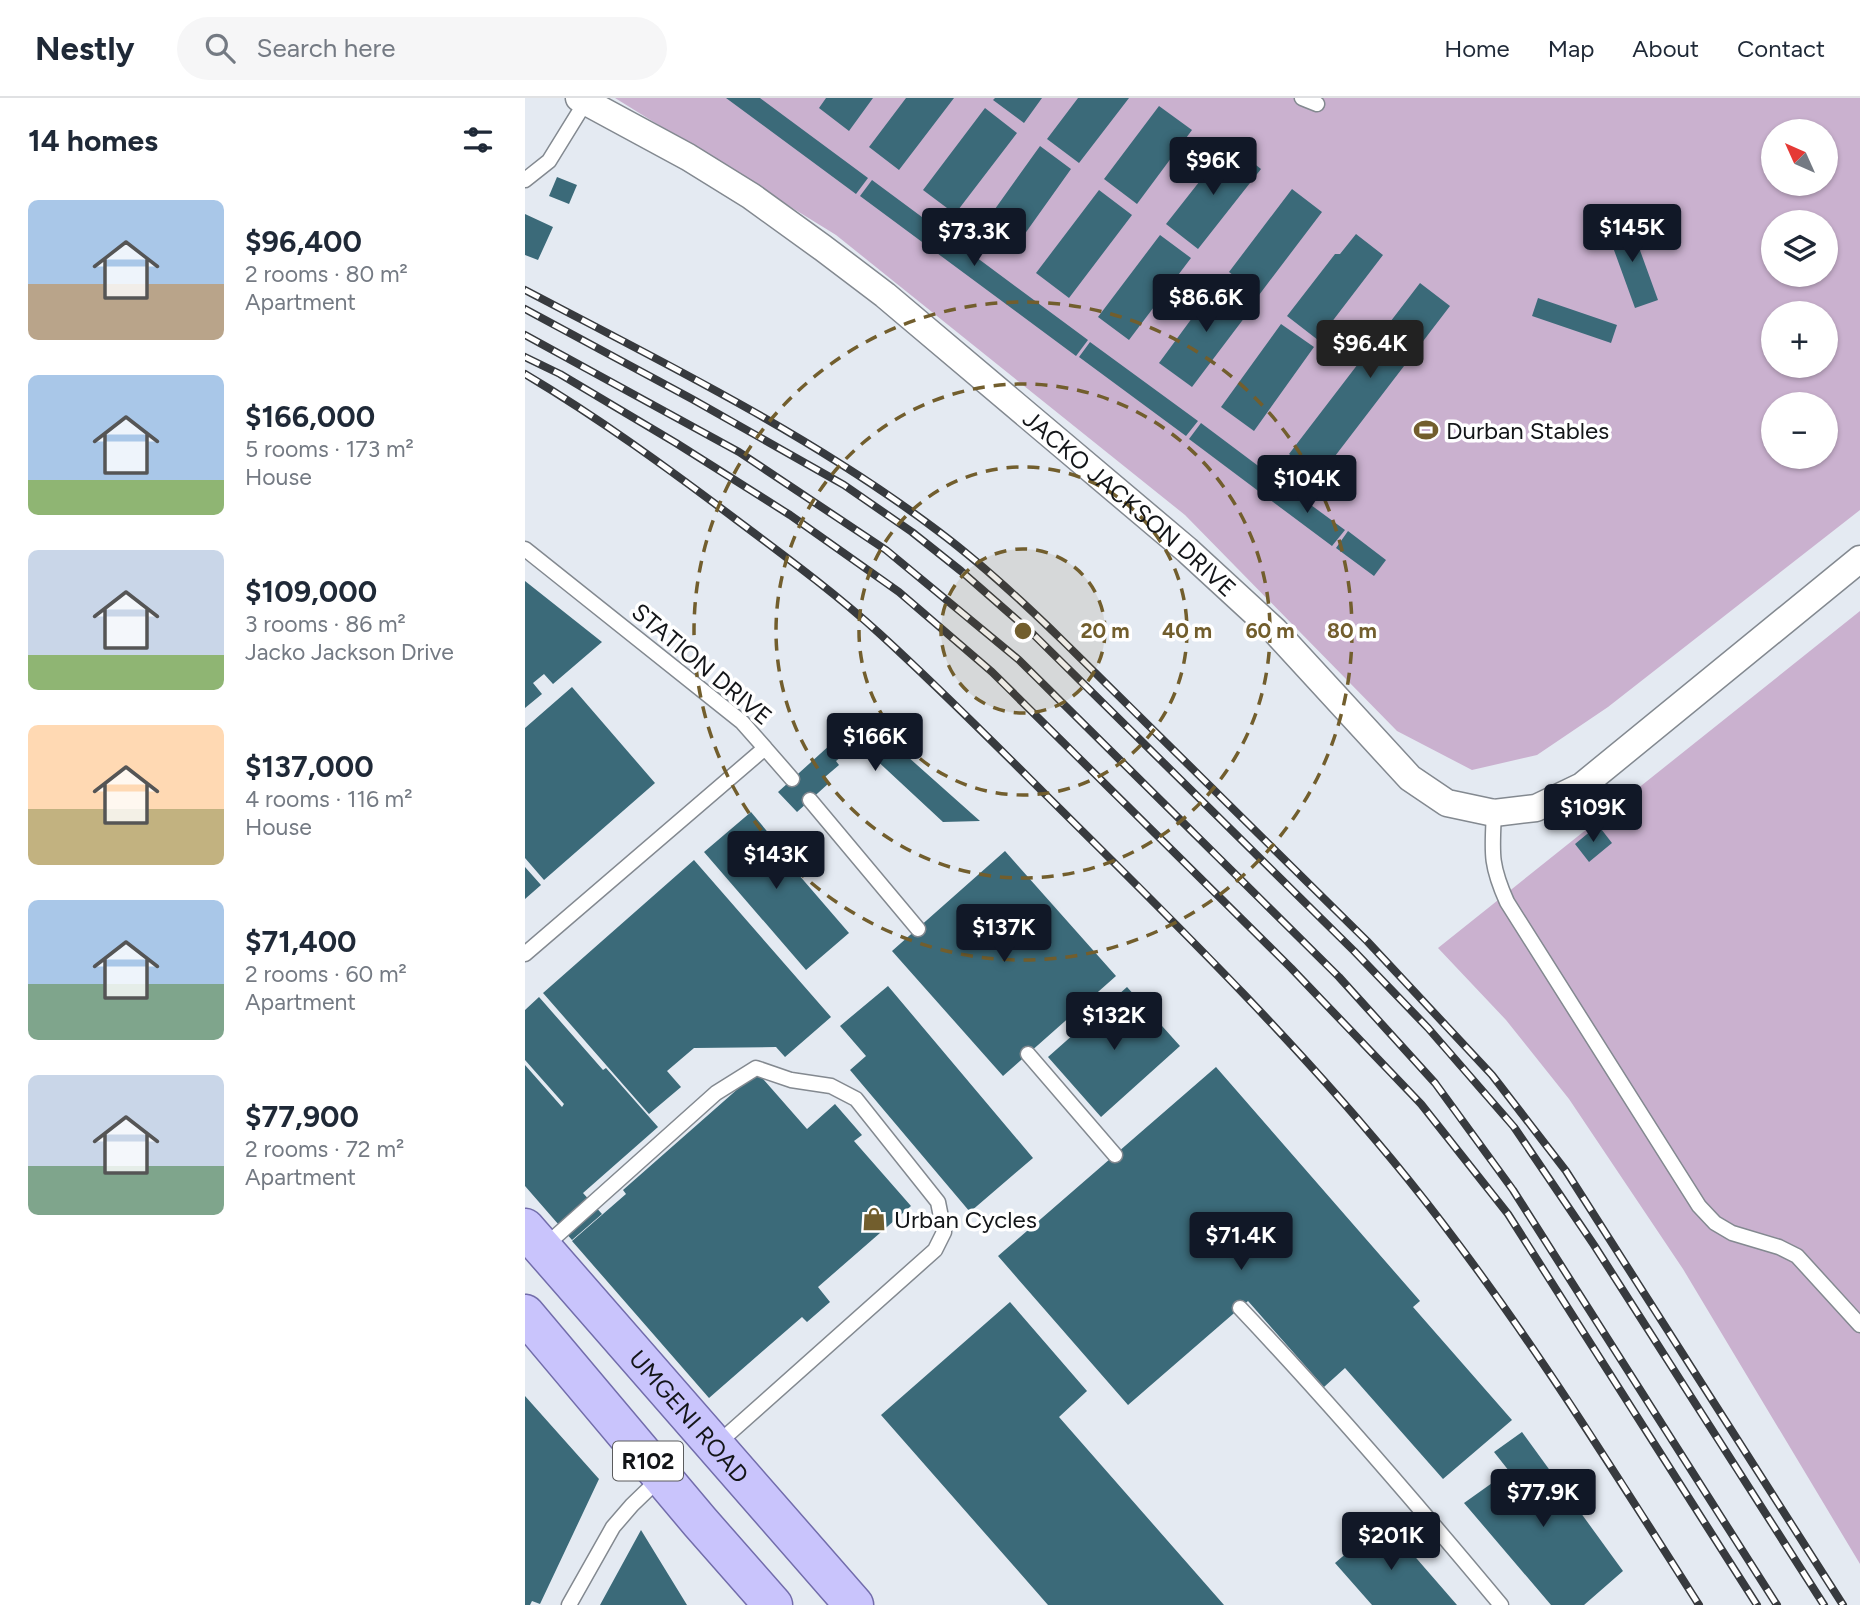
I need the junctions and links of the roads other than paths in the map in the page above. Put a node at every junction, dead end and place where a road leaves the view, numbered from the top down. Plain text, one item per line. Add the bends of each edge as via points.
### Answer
1 (1302, 98) edge
2 (582, 100) edge
3 (1317, 104) dead end
4 (525, 180) edge
5 (525, 549) edge
6 (1860, 559) edge
7 (765, 748) junction
8 (792, 779) dead end
9 (810, 800) dead end
10 (1494, 813) junction
11 (918, 929) dead end
12 (525, 954) edge
13 (1028, 1054) dead end
14 (1115, 1155) dead end
15 (534, 1238) edge
16 (1240, 1308) dead end
17 (525, 1314) edge
18 (1860, 1325) edge
19 (715, 1446) junction
20 (661, 1477) junction
21 (764, 1600) edge
22 (569, 1605) edge
23 (854, 1605) edge
24 (1501, 1605) edge

1 - 3 lane
2 - 4 lane via 549,161
2 - 10 street, JACKO JACKSON DRIVE via 751,196 885,295 1187,550 1275,631 1410,778 1447,803
5 - 7 lane, STATION DRIVE via 742,722
6 - 10 street, JACKO JACKSON DRIVE via 1582,786 1536,808
7 - 8 lane
7 - 12 lane, STATION DRIVE
9 - 11 lane
10 - 18 lane via 1492,857 1507,902 1699,1206 1732,1233 1797,1256
13 - 14 lane
15 - 19 main road, UMGENI ROAD / R102
15 - 19 lane via 749,1071 757,1068 831,1086 856,1099 938,1202 944,1232 935,1250
16 - 24 lane via 1399,1482
17 - 20 main road, R102
19 - 23 main road, UMGENI ROAD / R102
20 - 21 main road, R102
20 - 22 lane via 613,1528

